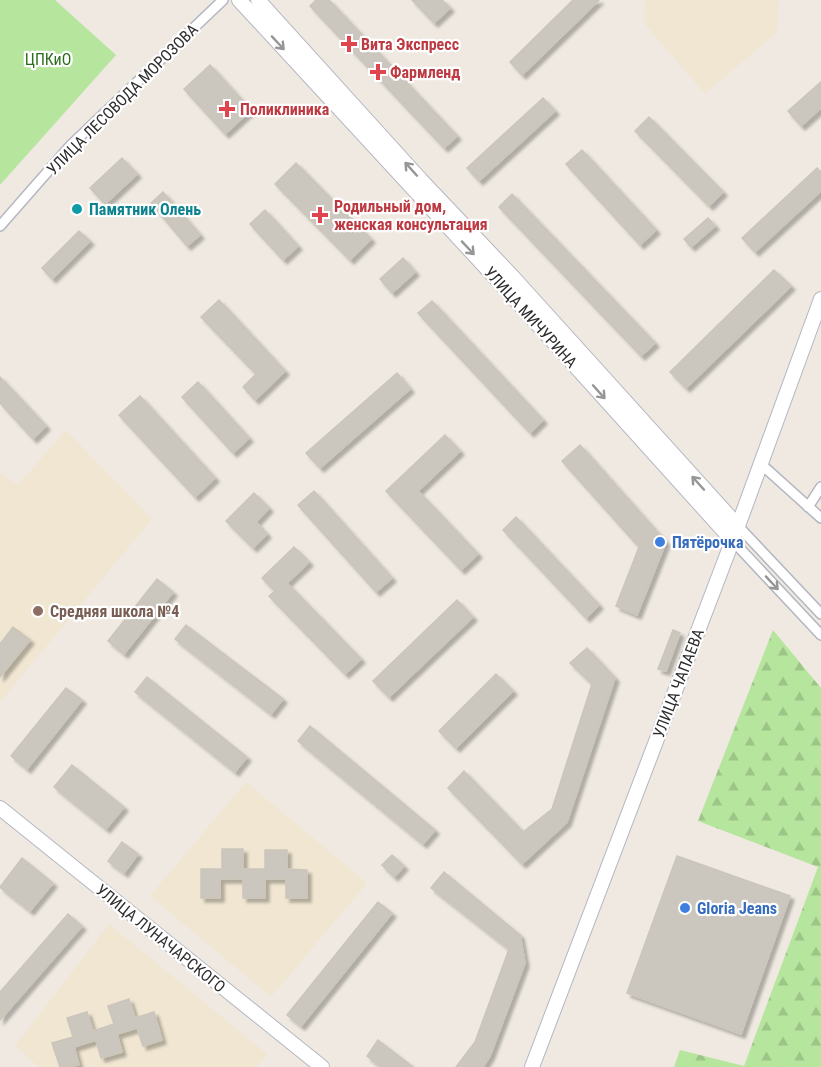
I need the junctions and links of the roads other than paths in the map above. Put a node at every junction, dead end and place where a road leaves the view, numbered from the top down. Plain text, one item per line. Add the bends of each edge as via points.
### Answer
1 (223, 0) edge
2 (239, 0) edge
3 (258, 0) edge
4 (0, 226) edge
5 (821, 299) edge
6 (761, 464) junction
7 (821, 487) edge
8 (808, 507) junction
9 (821, 518) edge
10 (738, 526) junction
11 (732, 540) junction
12 (821, 614) edge
13 (821, 635) edge
14 (0, 808) edge
15 (322, 1067) edge
16 (532, 1067) edge

1 - 4 street, УЛИЦА ЛЕСОВОДА МОРОЗОВА via 71,145
2 -> 11 street, УЛИЦА МИЧУРИНА
10 -> 3 street, УЛИЦА МИЧУРИНА
5 - 6 street, УЛИЦА ЧАПАЕВА
6 - 8 street
6 - 10 street, УЛИЦА ЧАПАЕВА
7 - 8 street
8 - 9 street
10 - 11 street, УЛИЦА ЧАПАЕВА
10 - 12 street, УЛИЦА МИЧУРИНА
11 -> 13 street, УЛИЦА МИЧУРИНА
11 - 16 street, УЛИЦА ЧАПАЕВА
14 - 15 street, УЛИЦА ЛУНАЧАРСКОГО

